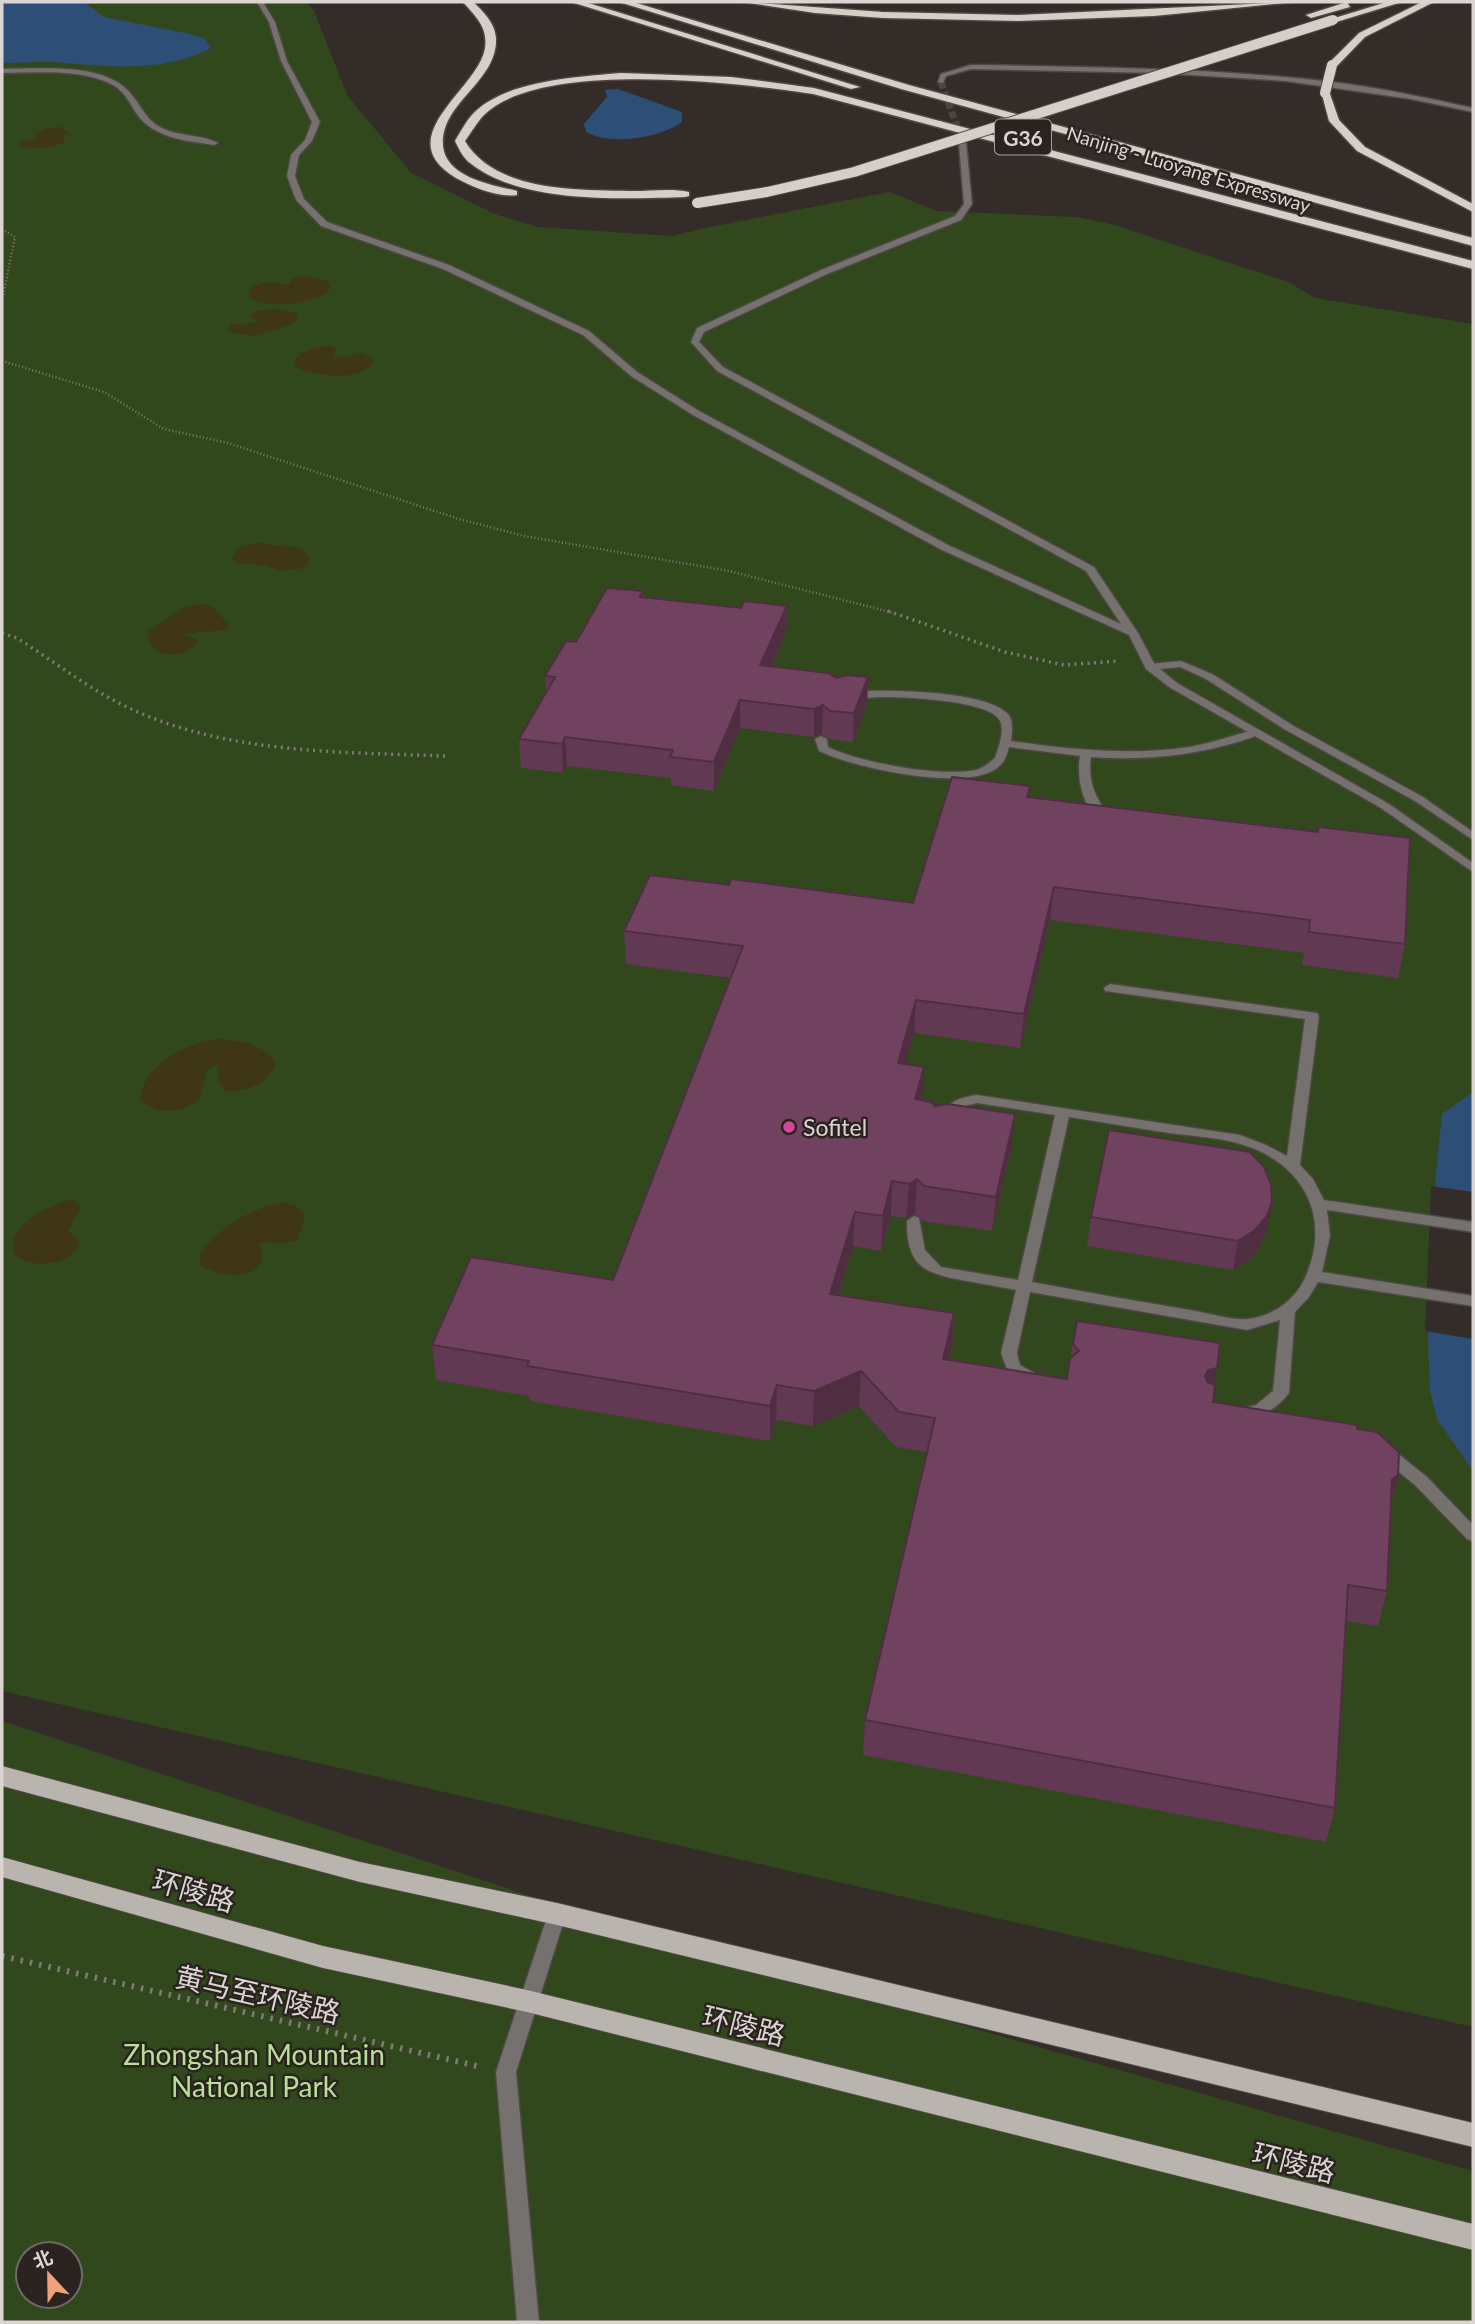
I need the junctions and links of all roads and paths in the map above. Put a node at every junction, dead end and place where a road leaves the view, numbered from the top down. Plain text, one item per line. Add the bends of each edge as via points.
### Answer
1 (260, 2) edge
2 (468, 2) edge
3 (576, 2) edge
4 (624, 2) edge
5 (748, 2) edge
6 (1289, 2) edge
7 (1359, 2) edge
8 (1397, 2) edge
9 (1429, 2) edge
10 (2, 71) edge
11 (941, 82) dead end
12 (873, 92) dead end
13 (900, 100) dead end
14 (1473, 110) edge
15 (214, 143) dead end
16 (963, 144) tunnel mouth
17 (624, 207) dead end
18 (649, 207) dead end
19 (1473, 209) edge
20 (1314, 224) junction
21 (2, 229) edge
22 (1473, 242) edge
23 (1473, 265) edge
24 (2, 301) edge
25 (2, 361) edge
26 (2, 632) edge
27 (1133, 633) junction
28 (1147, 663) junction
29 (835, 700) edge
30 (1257, 732) junction
31 (821, 739) edge
32 (1004, 743) junction
33 (1086, 755) junction
34 (446, 756) dead end
35 (1112, 828) edge
36 (1473, 836) edge
37 (1473, 868) edge
38 (1110, 988) dead end
39 (1063, 1112) junction
40 (939, 1135) edge
41 (1293, 1166) junction
42 (1321, 1204) junction
43 (914, 1221) dead end
44 (1473, 1227) edge
45 (1315, 1276) junction
46 (1021, 1286) junction
47 (1473, 1301) edge
48 (1288, 1309) junction
49 (1051, 1384) edge
50 (1228, 1414) edge
51 (1373, 1445) edge
52 (1473, 1535) edge
53 (2, 1776) edge
54 (2, 1867) edge
55 (557, 1914) junction
56 (2, 1956) edge
57 (527, 2001) junction
58 (506, 2072) junction
59 (1473, 2135) edge
60 (1473, 2237) edge
61 (528, 2322) edge

1 - 27 street via 316,122 295,155 291,176 300,200 324,224 446,267 544,311 586,333 634,374 718,425 946,548
2 - 17 highway via 482,15 491,38 486,60 446,113 436,138 441,161 464,178 510,193
3 - 12 highway
4 - 22 highway, Nanjing - Luoyang Expressway / G36 via 905,87
5 - 6 highway via 868,14 1032,18 1111,17
7 - 20 highway via 1311,15 839,165 766,183 685,194 601,195 495,174 471,159 460,141 466,124 484,108 552,84 645,74 752,80 814,90
8 - 18 highway, bridge via 855,172 767,192
9 - 19 highway, bridge via 1362,35 1332,65 1325,93 1334,121 1362,149
10 - 15 street via 56,72 113,82 159,130
11 - 14 street via 953,69 971,67 1284,78 1368,87
13 - 20 highway, Nanjing - Luoyang Expressway / G36
16 - 27 street via 968,204 958,218 725,318 700,330 695,342 720,369 1090,569
20 - 23 highway, Nanjing - Luoyang Expressway / G36
21 - 24 path via 15,237
25 - 28 path via 104,392 164,429 228,443 459,519 524,536 808,589 896,613 1005,652 1064,665
26 - 34 path via 131,709 165,722 277,746
27 - 28 street
28 - 30 street via 1173,685
28 - 36 street via 1181,664 1210,677 1288,727 1419,799
29 - 32 street via 872,692 975,703 1003,716 1007,724
30 - 33 street via 1216,747 1166,755
30 - 37 street via 1385,806
31 - 32 street via 822,749 856,763 962,774 993,767
32 - 33 street
33 - 35 street via 1086,788
38 - 41 street via 1312,1016
39 - 40 street via 977,1099 960,1102 948,1111
39 - 41 street via 1240,1139
39 - 46 street
41 - 42 street
42 - 44 street
42 - 45 street via 1323,1239
43 - 46 street via 913,1244 922,1261 937,1271
45 - 47 street
45 - 48 street
46 - 48 street via 1247,1325
46 - 49 street via 1009,1353 1013,1368
48 - 50 street via 1281,1393 1261,1409
51 - 52 street via 1421,1481
53 - 55 main road via 360,1872
54 - 57 main road, 环陵路 via 323,1957
55 - 57 street
55 - 59 main road
56 - 58 path, 黄马至环陵路
57 - 58 street
57 - 60 main road, 环陵路
58 - 61 street

